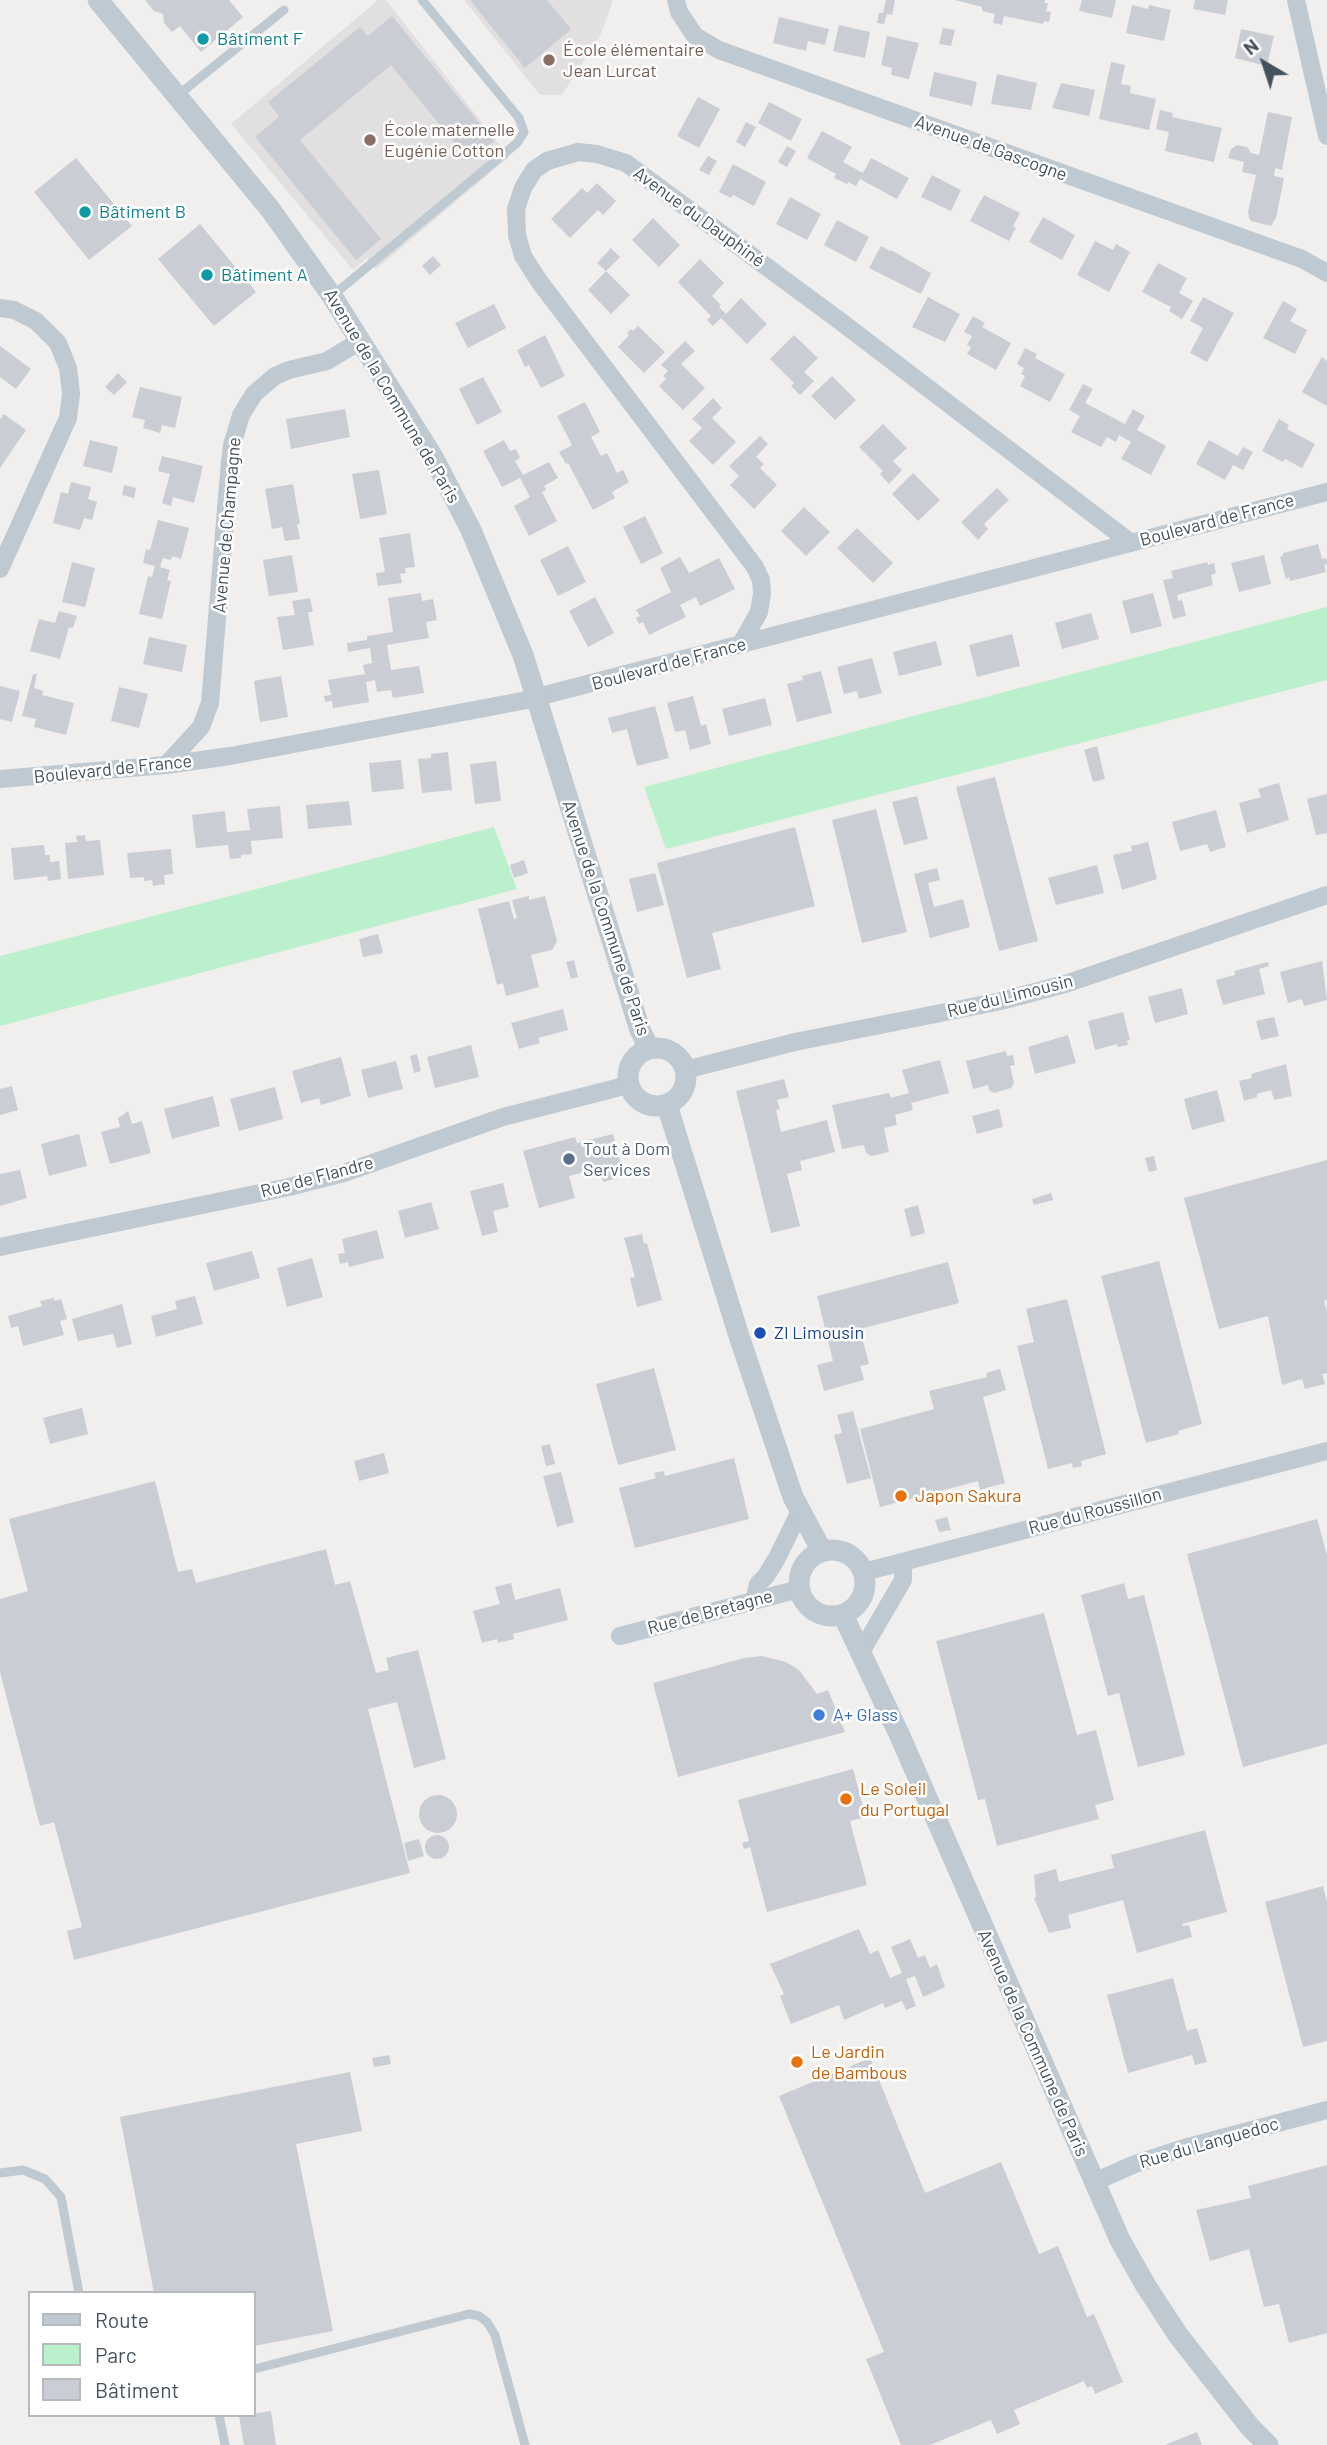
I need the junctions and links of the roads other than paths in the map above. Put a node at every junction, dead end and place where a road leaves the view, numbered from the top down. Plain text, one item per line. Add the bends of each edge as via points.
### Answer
1 (98, 0) edge
2 (422, 0) edge
3 (676, 0) edge
4 (1296, 0) edge
5 (284, 10) dead end
6 (177, 96) junction
7 (1327, 135) edge
8 (1327, 272) edge
9 (332, 296) junction
10 (0, 308) edge
11 (360, 341) junction
12 (1327, 492) edge
13 (1131, 542) junction
14 (0, 569) edge
15 (741, 644) junction
16 (535, 698) junction
17 (166, 765) junction
18 (2, 778) edge
19 (1327, 895) edge
20 (649, 1048) junction
21 (685, 1070) junction
22 (628, 1085) junction
23 (667, 1105) junction
24 (0, 1247) edge
25 (1327, 1451) edge
26 (800, 1511) junction
27 (822, 1551) junction
28 (903, 1563) junction
29 (864, 1572) junction
30 (799, 1589) junction
31 (754, 1601) junction
32 (843, 1615) junction
33 (620, 1636) dead end
34 (861, 1652) junction
35 (1327, 2110) edge
36 (0, 2172) edge
37 (1094, 2182) junction
38 (79, 2291) edge
39 (256, 2369) edge
40 (219, 2417) edge
41 (225, 2445) edge
42 (524, 2445) edge
43 (1268, 2445) edge

1 - 6 street, Avenue de la Commune de Paris
2 - 9 lane via 519,118 524,132 517,143
3 - 8 street, Avenue de Gascogne via 695,36 719,50 1302,259
4 - 7 street
5 - 6 lane
6 - 9 street, Avenue de la Commune de Paris via 270,209
9 - 11 street, Avenue de la Commune de Paris
10 - 14 street via 36,321 58,343 68,368 71,394 68,418
11 - 16 street, Avenue de la Commune de Paris via 433,457 471,530 523,655
11 - 17 street, Avenue de Champagne via 327,361 275,376 254,394 241,415 230,461 210,703 201,727
12 - 13 street, Boulevard de France
13 - 15 street, Boulevard de France
13 - 15 street, Avenue du Dauphiné via 626,163 578,152 547,161 523,187 516,209 523,256 755,567 761,580 759,612
15 - 16 street, Boulevard de France
16 - 17 street, Boulevard de France via 230,757
16 - 20 street, Avenue de la Commune de Paris
17 - 18 street, Boulevard de France
19 - 21 street, Rue du Limousin via 1001,1001 794,1042
20 - 21 street via 672,1051
20 - 22 street via 634,1058
21 - 23 street via 684,1087
22 - 23 street via 639,1101
22 - 24 street, Rue de Flandre via 503,1117 344,1173
23 - 26 street via 750,1370
25 - 28 street, Rue du Roussillon
26 - 27 street
26 - 31 street via 777,1558 758,1584
27 - 29 street via 847,1553
27 - 30 street via 804,1566
28 - 29 street, Rue du Roussillon
28 - 34 street via 903,1580
29 - 32 street via 862,1598
30 - 31 street, Rue de Bretagne
30 - 32 street via 815,1612
31 - 33 street, Rue de Bretagne
32 - 34 street, Avenue de la Commune de Paris
34 - 37 street, Avenue de la Commune de Paris
35 - 37 street, Rue du Languedoc via 1184,2148
36 - 38 lane via 23,2170 45,2179 61,2197
37 - 43 street, Avenue de la Commune de Paris via 1120,2240 1178,2335
39 - 42 lane via 469,2314 479,2316 495,2335
40 - 41 lane

